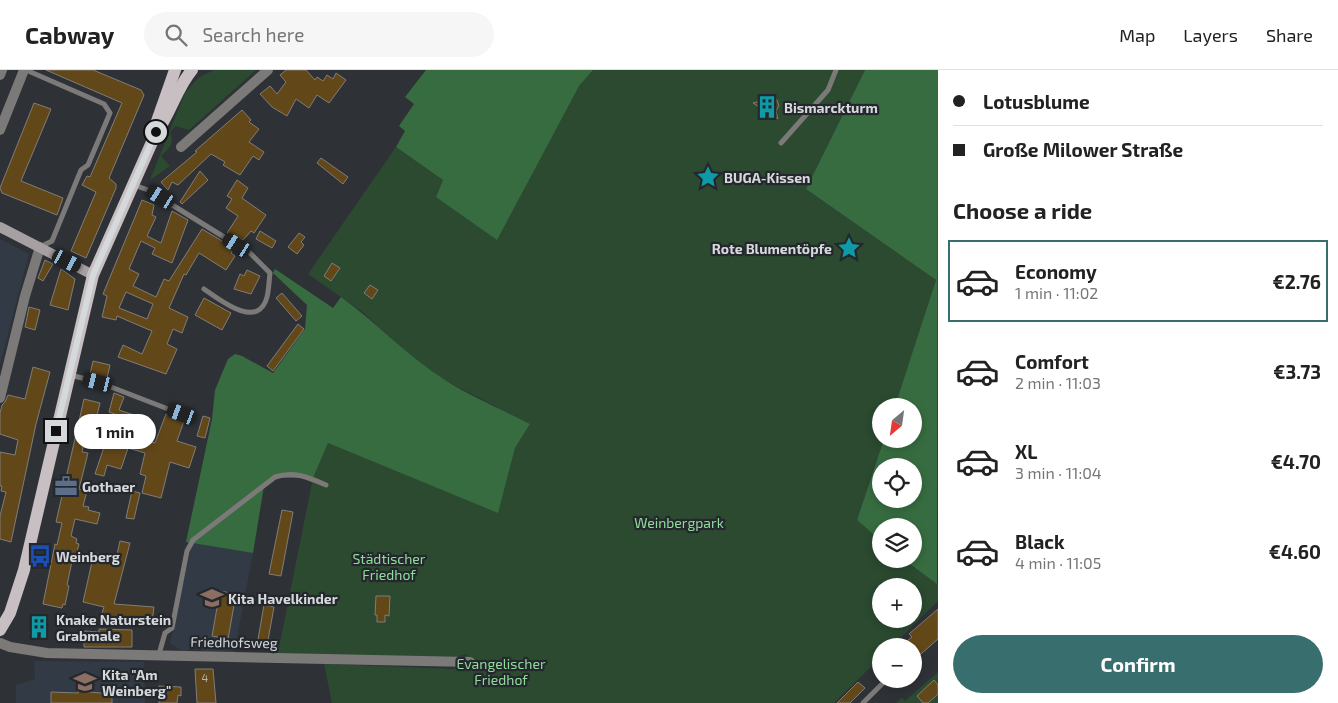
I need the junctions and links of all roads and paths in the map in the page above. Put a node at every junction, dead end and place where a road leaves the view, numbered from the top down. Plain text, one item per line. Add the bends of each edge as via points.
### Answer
1 (2, 70) edge
2 (25, 70) edge
3 (175, 70) edge
4 (192, 70) edge
5 (268, 70) edge
6 (836, 70) edge
7 (0, 75) edge
8 (0, 130) edge
9 (156, 132) junction
10 (781, 143) dead end
11 (181, 146) dead end
12 (134, 185) junction
13 (0, 227) edge
14 (40, 247) junction
15 (93, 275) junction
16 (204, 289) dead end
17 (70, 375) junction
18 (0, 398) edge
19 (182, 414) dead end
20 (326, 484) dead end
21 (0, 630) edge
22 (0, 643) edge
23 (159, 654) junction
24 (470, 662) dead end
25 (878, 688) edge
26 (863, 703) edge

1 - 7 street
2 - 8 street
2 - 14 lane via 104,104 110,113 88,165 80,170 52,241
3 - 9 main road via 156,120
4 - 9 main road
5 - 11 street
6 - 10 lane via 828,90
9 - 12 main road
12 - 15 main road
12 - 16 lane via 148,190 250,253 270,273 266,298 252,312 241,311
13 - 14 street
14 - 15 street
14 - 18 street
15 - 17 main road
17 - 19 lane via 98,382
17 - 21 main road via 24,570 10,613
20 - 23 lane via 287,473 274,477 193,540 187,551 172,628 165,633
22 - 23 street, Friedhofsweg via 46,653
23 - 24 street, Friedhofsweg
25 - 26 lane

